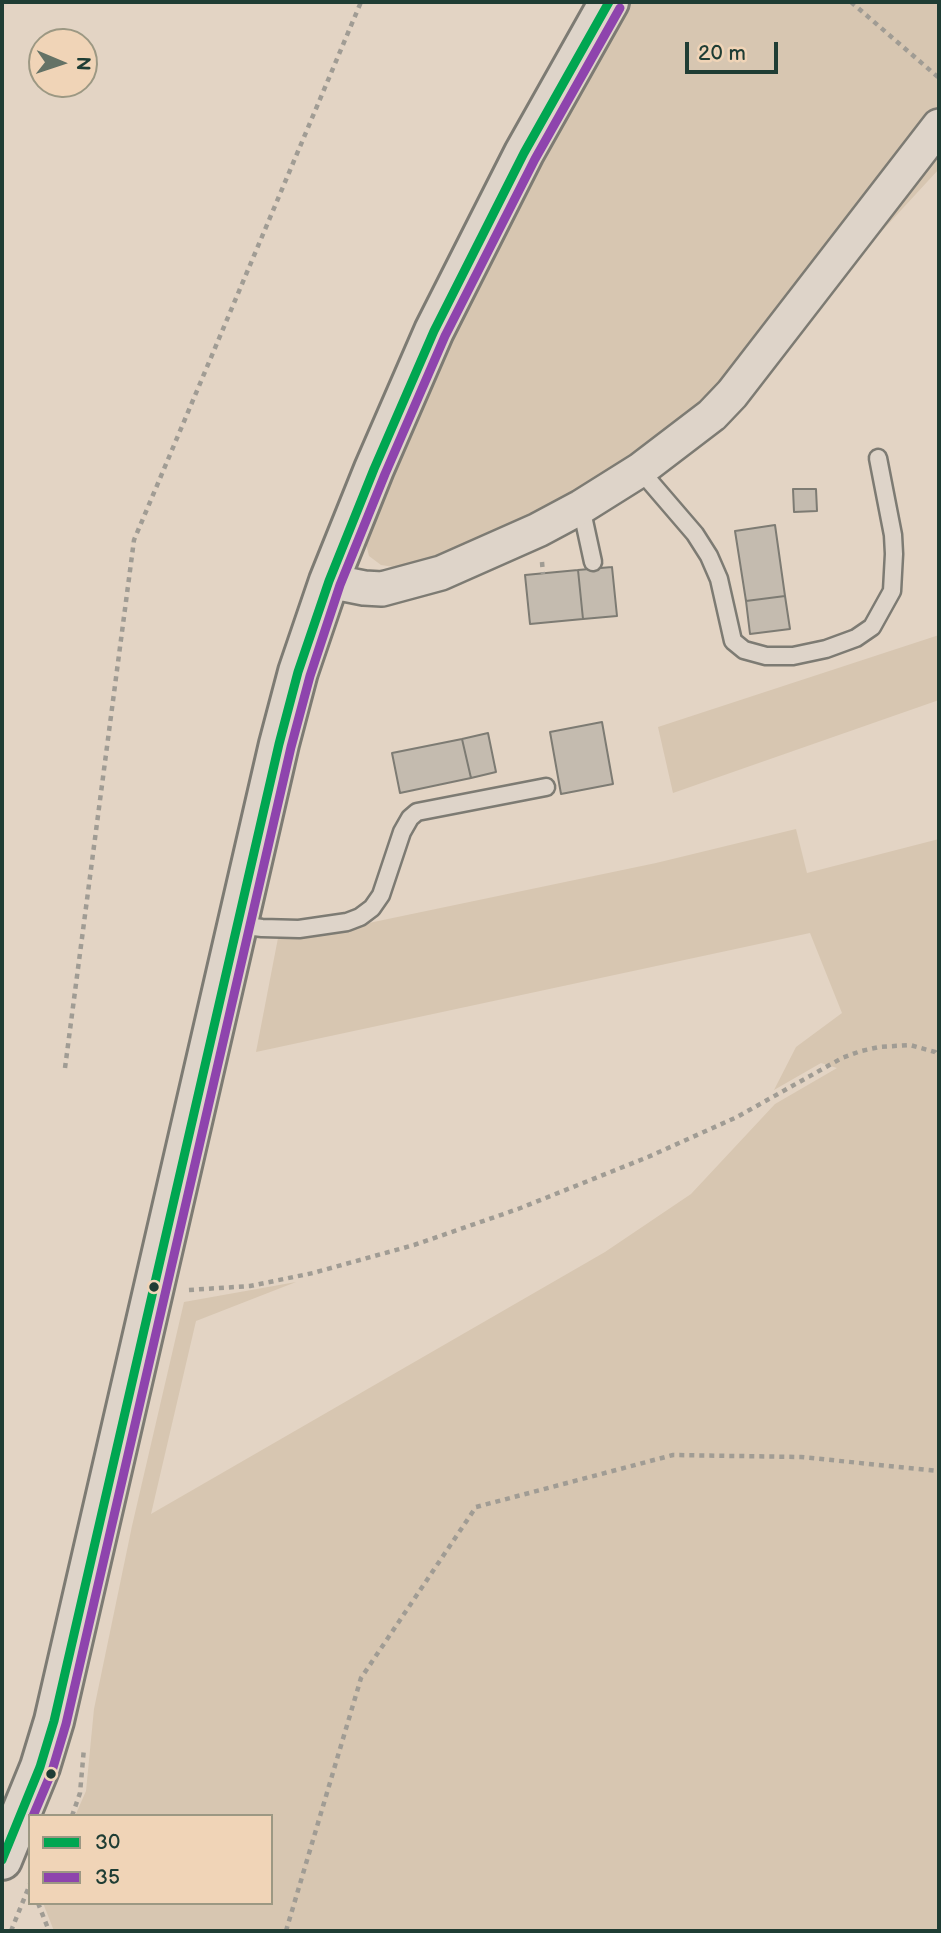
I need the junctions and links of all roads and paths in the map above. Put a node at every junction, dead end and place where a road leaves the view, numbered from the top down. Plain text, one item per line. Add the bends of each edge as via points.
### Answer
1 (361, 2) edge
2 (609, 2) edge
3 (851, 2) edge
4 (939, 78) edge
5 (939, 126) edge
6 (878, 458) dead end
7 (640, 470) junction
8 (581, 507) junction
9 (593, 562) dead end
10 (329, 582) junction
11 (546, 786) dead end
12 (238, 925) junction
13 (939, 1057) edge
14 (65, 1068) dead end
15 (153, 1290) junction
16 (939, 1471) edge
17 (2, 1860) edge
18 (28, 1890) edge
19 (39, 1905) edge
20 (11, 1931) edge
21 (49, 1931) edge
22 (286, 1931) edge

1 - 14 path via 134,540
2 - 10 main road via 524,153 434,331
3 - 4 path
5 - 7 street via 712,415
6 - 7 lane via 893,535 891,591 872,627 856,638 793,656 766,656 744,650 733,640 709,556
7 - 8 street
8 - 9 lane
8 - 10 street via 441,573 411,582 363,589
10 - 12 main road via 282,732
11 - 12 lane via 417,812 402,832 381,895 360,917 299,929
12 - 15 main road
13 - 15 path via 910,1045 860,1051 737,1117 648,1157 414,1245 250,1286
15 - 17 main road via 54,1721
16 - 22 path via 801,1457 673,1455 477,1507 361,1678
18 - 20 path
19 - 21 path

